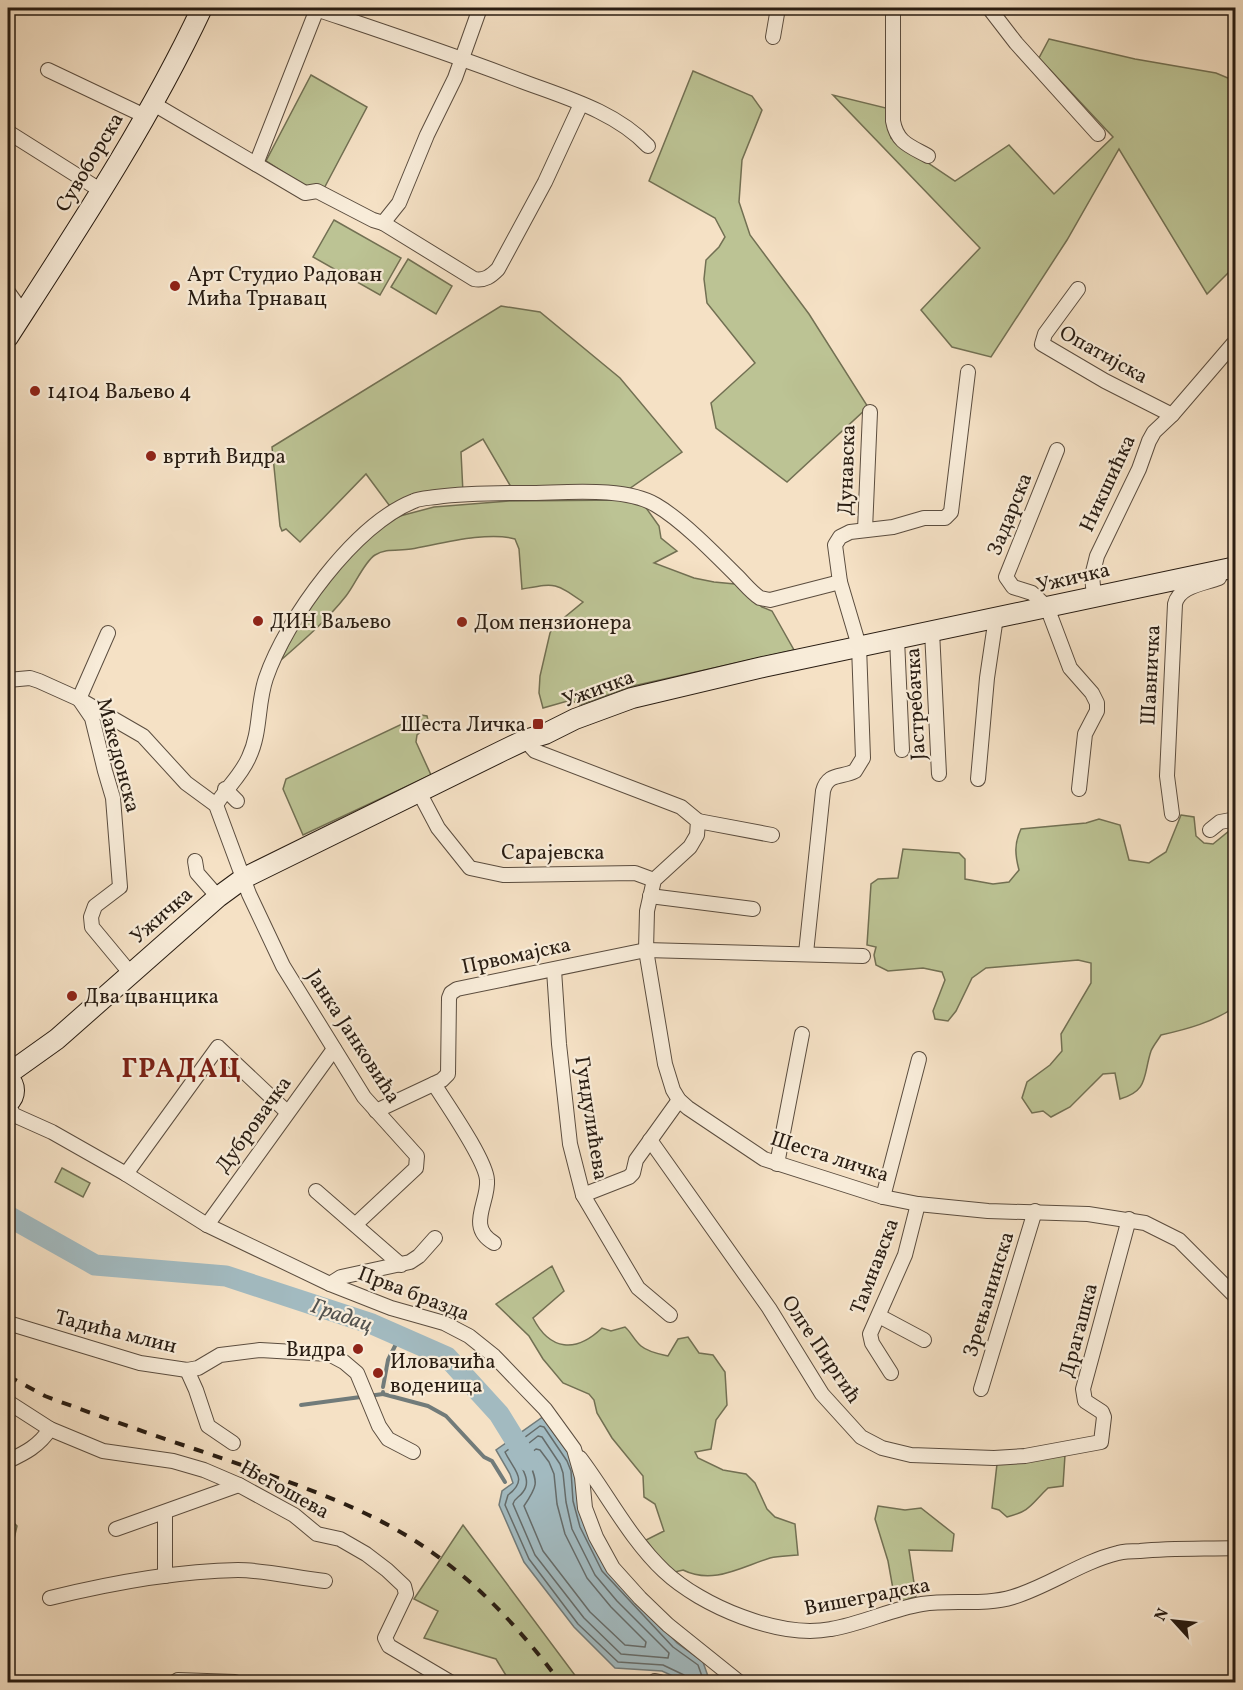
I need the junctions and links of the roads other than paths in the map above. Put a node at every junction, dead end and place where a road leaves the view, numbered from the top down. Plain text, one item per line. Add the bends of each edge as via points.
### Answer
1 (202, 8) edge
2 (315, 8) edge
3 (480, 8) edge
4 (778, 8) edge
5 (893, 8) edge
6 (989, 8) edge
7 (773, 37) dead end
8 (462, 58) junction
9 (48, 70) dead end
10 (581, 104) junction
11 (148, 110) junction
12 (8, 132) edge
13 (1098, 134) dead end
14 (648, 146) dead end
15 (928, 156) dead end
16 (256, 164) junction
17 (100, 190) junction
18 (383, 223) junction
19 (1078, 289) dead end
20 (8, 292) edge
21 (23, 313) junction
22 (8, 337) edge
23 (1233, 344) dead end
24 (968, 372) dead end
25 (870, 412) dead end
26 (1172, 414) junction
27 (1057, 450) dead end
28 (865, 530) junction
29 (1231, 568) edge
30 (840, 582) junction
31 (1094, 596) junction
32 (1047, 607) junction
33 (996, 617) junction
34 (932, 631) junction
35 (108, 633) dead end
36 (897, 639) junction
37 (859, 646) junction
38 (8, 680) edge
39 (80, 699) junction
40 (525, 740) junction
41 (902, 750) dead end
42 (939, 774) dead end
43 (978, 779) dead end
44 (225, 789) junction
45 (1079, 789) dead end
46 (419, 792) junction
47 (237, 801) dead end
48 (216, 805) junction
49 (1172, 814) dead end
50 (1236, 819) edge
51 (698, 821) junction
52 (1209, 830) dead end
53 (772, 836) dead end
54 (195, 861) dead end
55 (244, 878) junction
56 (654, 880) junction
57 (650, 896) junction
58 (218, 897) junction
59 (753, 909) dead end
60 (646, 950) junction
61 (806, 953) junction
62 (863, 956) dead end
63 (554, 970) junction
64 (130, 974) junction
65 (802, 1034) dead end
66 (334, 1049) junction
67 (919, 1059) dead end
68 (434, 1084) junction
69 (10, 1090) edge
70 (679, 1100) junction
71 (376, 1111) junction
72 (287, 1112) junction
73 (650, 1140) junction
74 (777, 1164) junction
75 (126, 1174) junction
76 (316, 1191) dead end
77 (583, 1195) junction
78 (883, 1197) junction
79 (918, 1204) junction
80 (1035, 1211) junction
81 (1129, 1219) junction
82 (356, 1224) junction
83 (207, 1225) junction
84 (435, 1238) dead end
85 (494, 1243) dead end
86 (402, 1264) junction
87 (330, 1284) junction
88 (1236, 1297) edge
89 (670, 1316) dead end
90 (879, 1316) junction
91 (8, 1323) edge
92 (924, 1340) dead end
93 (187, 1370) junction
94 (891, 1373) dead end
95 (981, 1389) dead end
96 (8, 1402) edge
97 (50, 1429) junction
98 (1101, 1442) joint
99 (233, 1443) dead end
100 (574, 1449) junction
101 (413, 1452) dead end
102 (8, 1461) edge
103 (239, 1485) junction
104 (165, 1513) junction
105 (116, 1529) dead end
106 (1236, 1548) edge
107 (165, 1576) junction
108 (325, 1581) dead end
109 (50, 1598) dead end
110 (175, 1683) edge
111 (236, 1683) edge
112 (450, 1683) edge
113 (740, 1683) edge

1 - 11 main road, Сувоборска
2 - 8 street
2 - 16 street
3 - 8 street
4 - 7 street
5 - 15 street via 895,132 906,144
6 - 13 street
8 - 10 street
8 - 18 street via 399,203
9 - 11 street
10 - 14 street via 617,121
10 - 18 street via 545,182 492,275 474,279
11 - 16 street
11 - 17 main road, Сувоборска
12 - 17 street
16 - 18 street via 304,193 317,191
17 - 21 main road, Сувоборска
19 - 26 street, Опатијска via 1042,344 1104,381
20 - 21 street
21 - 22 main road, Сувоборска
23 - 26 street, Никшићка
24 - 28 street via 951,512 945,518 924,518
25 - 28 street, Дунавска
26 - 31 street, Никшићка via 1149,441 1096,556
27 - 32 street, Задарска via 1006,577 1013,587 1032,593
28 - 30 street via 850,532 837,540
29 - 31 main road, Ужичка
29 - 49 street, Шавничка via 1220,578 1182,591 1176,597 1167,776
30 - 37 street
30 - 44 street via 764,600 676,519 657,505 626,493 463,493 414,500 386,517 351,547 290,626 266,677 258,733 249,758
31 - 32 main road, Ужичка
32 - 33 main road, Ужичка
32 - 45 street via 1070,668 1097,704 1085,734
33 - 34 main road, Ужичка
33 - 43 street
34 - 36 main road, Ужичка
34 - 42 street, Јастребачка
35 - 39 street, Македонска
36 - 37 main road, Ужичка
36 - 41 street
37 - 40 main road, Ужичка via 632,698
37 - 61 street via 861,764 855,771 833,776 823,790
38 - 39 street via 30,678
39 - 48 street via 144,736 186,783
39 - 64 street, Македонска via 92,718 113,798 121,875 120,887 95,906 92,927
40 - 46 main road, Ужичка
40 - 51 street via 535,751 681,807
44 - 47 street
44 - 48 street
46 - 55 main road, Ужичка
46 - 56 street, Сарајевска via 438,828 470,868 503,875 635,873
48 - 55 street, Јанка Јанковића
50 - 52 street via 1220,822
51 - 53 street
51 - 56 street via 697,835 690,847
54 - 58 street via 197,873
55 - 58 main road, Ужичка
55 - 66 street, Јанка Јанковића via 283,966
56 - 57 street
57 - 59 street
57 - 60 street
58 - 64 main road, Ужичка
60 - 61 street, Првомајска
60 - 63 street, Првомајска
60 - 70 street via 665,1064
61 - 62 street, Првомајска
63 - 68 street, Првомајска via 457,988 451,993 450,1068
63 - 77 street, Гундулићева via 570,1144
64 - 69 main road, Ужичка via 57,1040
65 - 74 street
66 - 71 street, Јанка Јанковића
66 - 72 street, Дубровачка
67 - 78 street
68 - 71 street, Првомајска
68 - 85 street via 482,1162 488,1182 480,1222 487,1239
69 - 75 street, Прва бразда via 41,1126
70 - 73 street
70 - 74 street, Шеста личка via 751,1152
71 - 82 street, Јанка Јанковића via 417,1156 418,1162
72 - 75 street via 218,1047
72 - 83 street, Дубровачка
73 - 77 street via 629,1177
73 - 98 street, Олге Пиргић via 769,1308 822,1394 861,1437 882,1448 911,1455 994,1458
74 - 78 street, Шеста личка
75 - 83 street, Прва бразда
76 - 82 street
77 - 89 street, Гундулићева via 638,1288
78 - 79 street, Шеста личка
79 - 80 street, Шеста личка
79 - 90 street, Тамнавска via 905,1255
80 - 81 street, Шеста личка
80 - 95 street, Зрењанинска
81 - 88 street, Шеста личка via 1145,1222 1179,1240
81 - 98 street, Драгашка via 1083,1389 1085,1401 1104,1417
82 - 86 street
83 - 87 street, Прва бразда
84 - 86 street via 419,1256
86 - 87 street via 341,1277
87 - 100 street, Прва бразда via 444,1323 469,1336 545,1409
90 - 92 street
90 - 94 street, Тамнавска via 870,1339
91 - 93 street, Тадића млин via 130,1360
93 - 99 street via 208,1426
93 - 101 street, Тадића млин via 220,1355 260,1350 329,1354 357,1373 388,1439
96 - 97 street, Његошева
97 - 102 street via 34,1448
97 - 103 street, Његошева via 103,1451 173,1461
100 - 106 street, Вишеградска via 632,1534 664,1572 715,1606 771,1626 803,1632 845,1626 925,1603 1010,1598 1119,1552
100 - 113 street, Прва бразда via 585,1508 613,1568 668,1625
103 - 104 street
103 - 112 street, Његошева via 294,1515 317,1534 340,1539 387,1570 404,1586 406,1594 385,1638 389,1646
104 - 105 street
104 - 107 street
107 - 108 street via 240,1570
107 - 109 street
110 - 111 street

